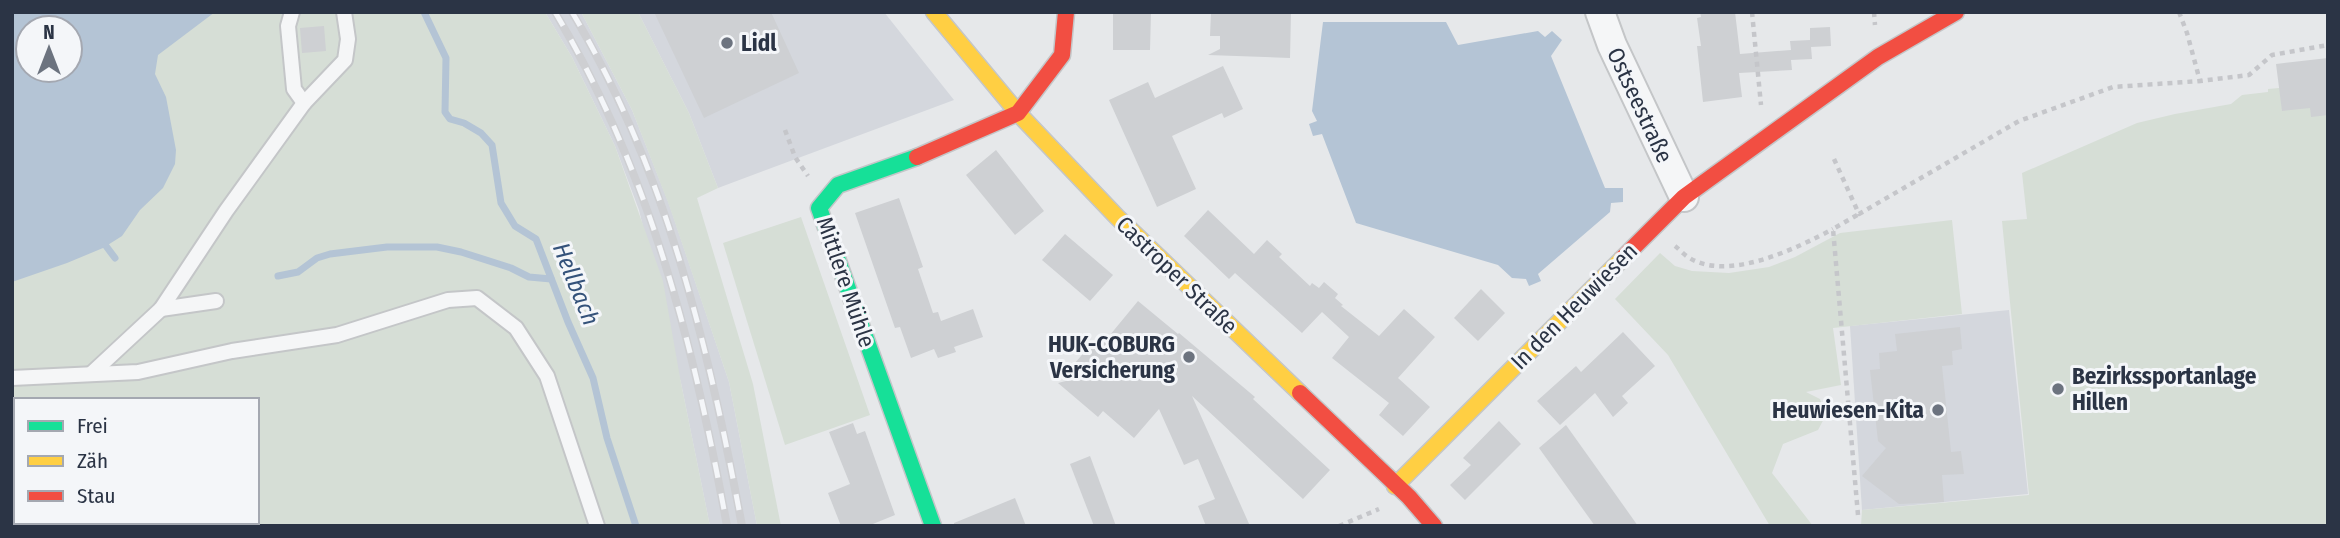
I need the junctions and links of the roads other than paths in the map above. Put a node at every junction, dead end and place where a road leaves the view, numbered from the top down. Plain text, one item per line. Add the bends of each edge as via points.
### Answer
1 (292, 12) edge
2 (344, 12) edge
3 (934, 12) edge
4 (1066, 12) edge
5 (1600, 12) edge
6 (1956, 12) edge
7 (304, 103) junction
8 (1018, 113) junction
9 (1684, 197) junction
10 (216, 301) dead end
11 (161, 309) junction
12 (91, 374) junction
13 (12, 378) edge
14 (1395, 486) junction
15 (597, 526) edge
16 (933, 526) edge
17 (1434, 526) edge

1 - 7 lane via 288,26 294,89
2 - 7 lane via 345,60
3 - 8 street, Castroper Straße
4 - 8 street via 1062,55
5 - 9 street, Ostseestraße
6 - 9 street, In den Heuwiesen via 1878,57
7 - 11 lane
8 - 14 street, Castroper Straße via 1199,298
8 - 16 street, Mittlere Mühle via 838,185 819,208
9 - 14 street, In den Heuwiesen
10 - 11 lane
11 - 12 lane
12 - 13 lane
12 - 15 lane via 138,372 337,335 448,300 477,298 516,328 547,376
14 - 17 street, Castroper Straße

